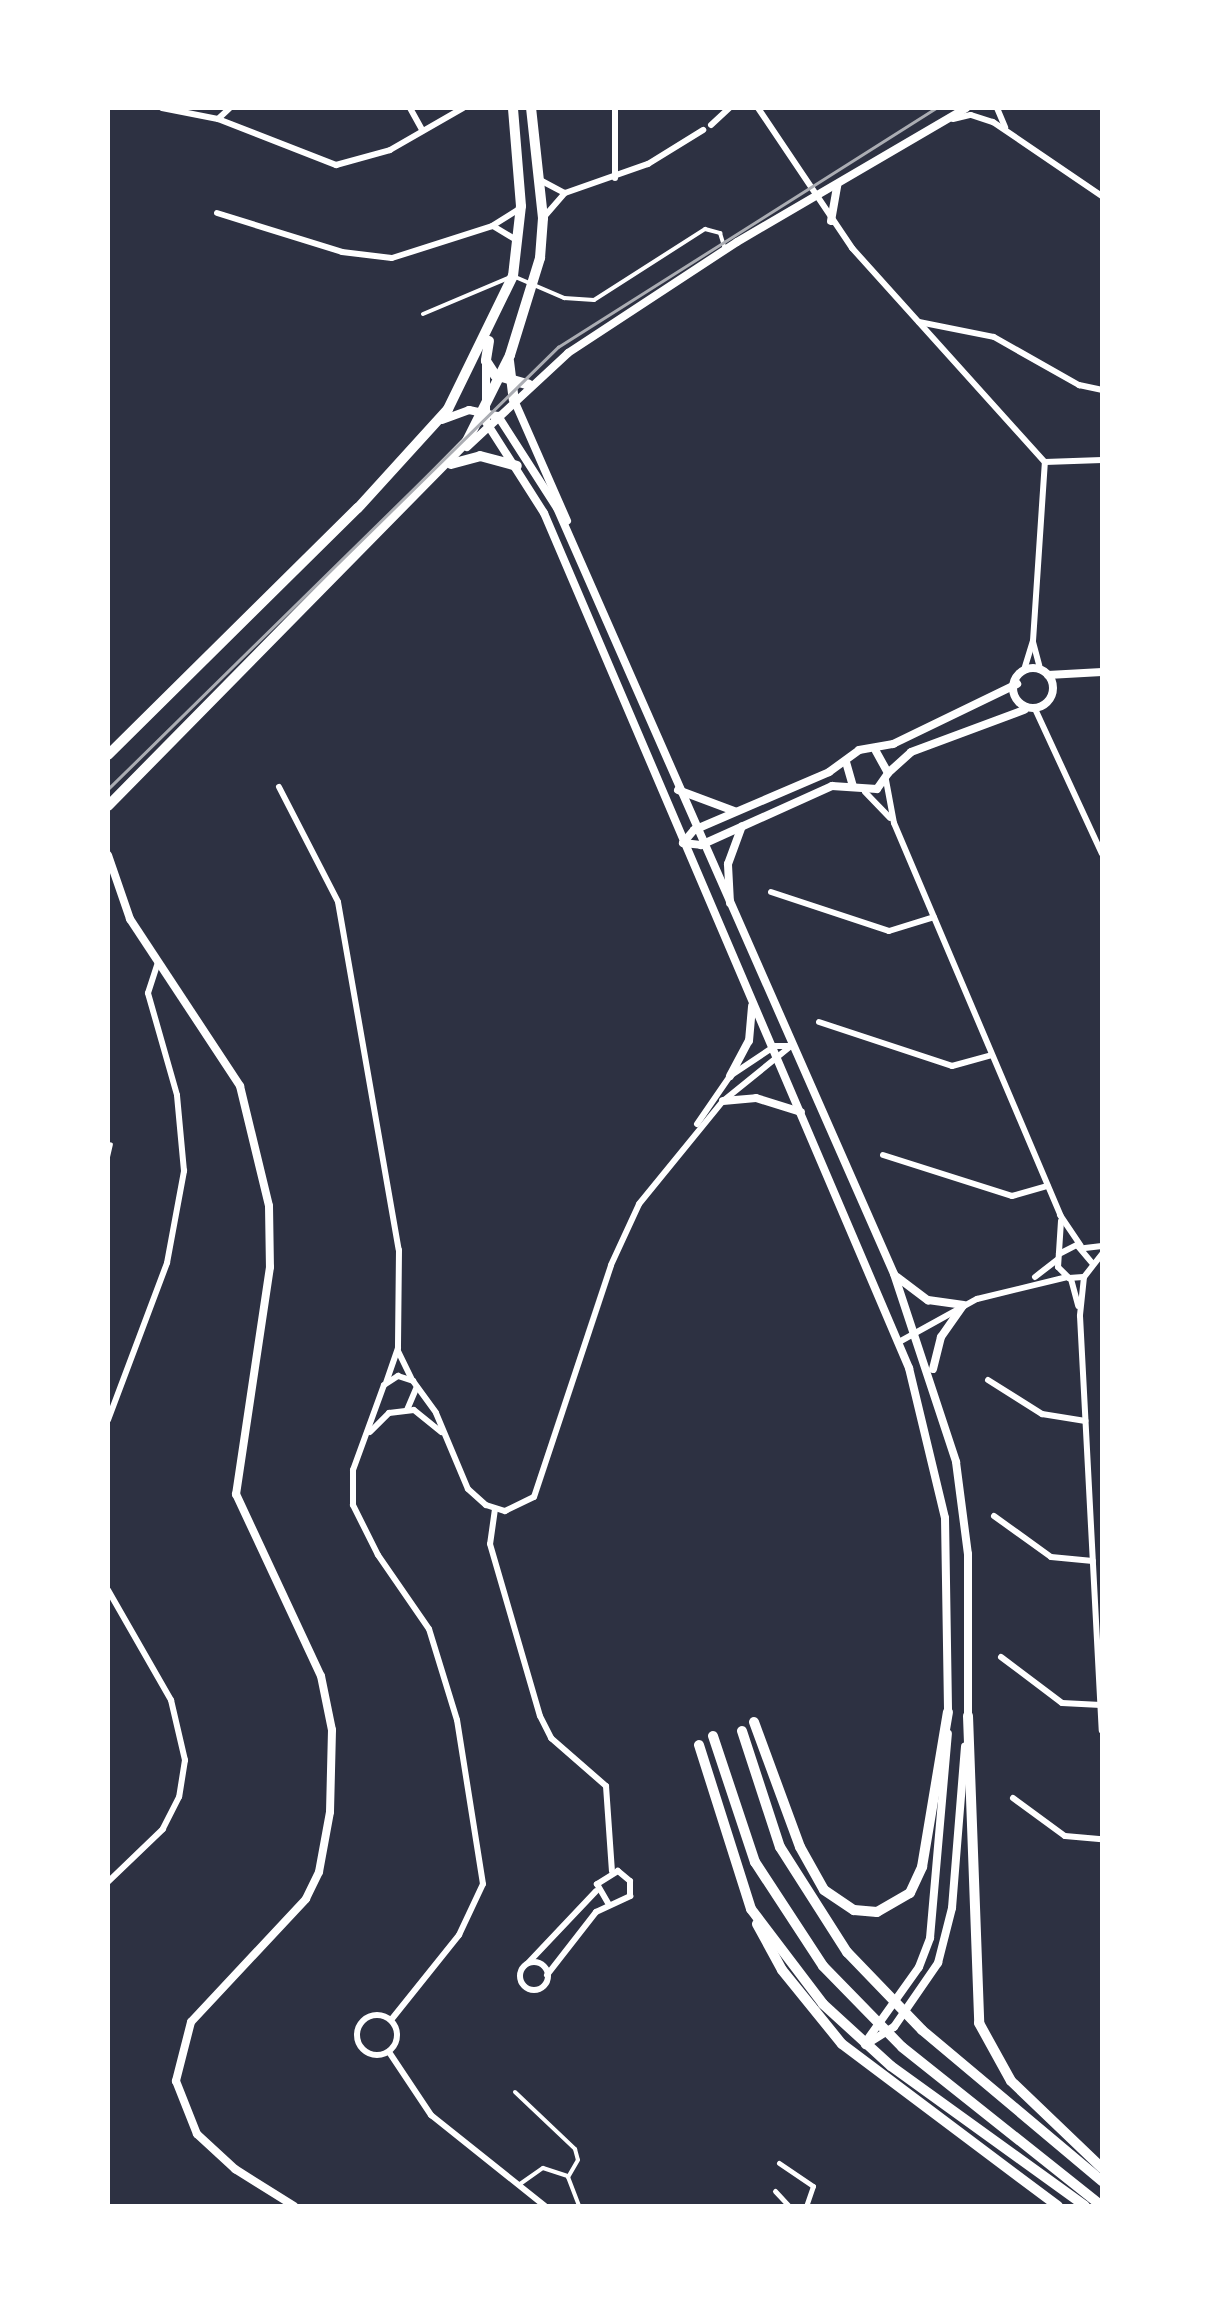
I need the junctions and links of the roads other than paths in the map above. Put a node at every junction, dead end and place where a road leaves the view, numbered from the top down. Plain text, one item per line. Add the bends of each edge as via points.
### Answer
1 (162, 108) edge
2 (230, 108) edge
3 (410, 108) edge
4 (463, 108) edge
5 (513, 108) edge
6 (532, 108) edge
7 (615, 108) edge
8 (729, 108) edge
9 (758, 108) edge
10 (966, 108) edge
11 (997, 108) edge
12 (218, 119) junction
13 (942, 122) junction
14 (422, 130) junction
15 (1017, 138) junction
16 (539, 178) junction
17 (615, 178) junction
18 (839, 183) junction
19 (565, 193) junction
20 (1102, 196) edge
21 (814, 197) junction
22 (522, 206) junction
23 (216, 214) dead end
24 (543, 218) junction
25 (831, 220) junction
26 (492, 226) junction
27 (518, 245) junction
28 (726, 249) junction
29 (513, 276) junction
30 (534, 282) junction
31 (423, 314) dead end
32 (918, 322) junction
33 (491, 330) junction
34 (486, 361) junction
35 (505, 382) junction
36 (529, 386) junction
37 (1102, 390) edge
38 (514, 400) junction
39 (483, 411) junction
40 (498, 416) junction
41 (438, 422) junction
42 (488, 426) junction
43 (1102, 460) edge
44 (1045, 462) junction
45 (450, 464) junction
46 (517, 466) junction
47 (579, 559) junction
48 (1033, 641) junction
49 (1040, 666) junction
50 (1024, 670) junction
51 (1102, 672) edge
52 (1048, 675) junction
53 (1017, 684) junction
54 (1024, 710) junction
55 (1036, 711) junction
56 (876, 750) junction
57 (108, 755) edge
58 (846, 762) junction
59 (887, 776) junction
60 (279, 787) dead end
61 (676, 788) junction
62 (853, 788) junction
63 (865, 792) junction
64 (108, 806) edge
65 (739, 811) junction
66 (894, 823) junction
67 (742, 826) junction
68 (694, 830) junction
69 (683, 844) junction
70 (108, 845) edge
71 (700, 845) junction
72 (1102, 854) edge
73 (108, 855) edge
74 (114, 876) junction
75 (771, 892) dead end
76 (732, 918) junction
77 (934, 918) junction
78 (158, 962) junction
79 (751, 996) junction
80 (818, 1022) dead end
81 (775, 1046) junction
82 (791, 1046) junction
83 (992, 1055) junction
84 (780, 1058) junction
85 (730, 1076) junction
86 (723, 1101) junction
87 (803, 1112) junction
88 (687, 1139) junction
89 (111, 1144) dead end
90 (883, 1155) dead end
91 (108, 1158) edge
92 (1048, 1186) junction
93 (1060, 1214) junction
94 (1102, 1246) edge
95 (1083, 1247) junction
96 (1102, 1254) edge
97 (1059, 1257) junction
98 (1092, 1264) junction
99 (894, 1274) junction
100 (1084, 1276) junction
101 (1069, 1278) junction
102 (1028, 1282) junction
103 (964, 1305) junction
104 (1080, 1316) junction
105 (915, 1328) junction
106 (899, 1342) junction
107 (398, 1348) junction
108 (932, 1374) junction
109 (988, 1380) dead end
110 (414, 1383) junction
111 (384, 1386) junction
112 (402, 1410) junction
113 (108, 1420) edge
114 (1086, 1420) junction
115 (445, 1437) junction
116 (358, 1453) junction
117 (495, 1509) junction
118 (994, 1516) dead end
119 (1093, 1560) junction
120 (108, 1590) edge
121 (1001, 1657) dead end
122 (1101, 1705) edge
123 (948, 1712) junction
124 (968, 1716) junction
125 (754, 1722) dead end
126 (1102, 1730) edge
127 (742, 1731) dead end
128 (713, 1736) dead end
129 (698, 1745) dead end
130 (1013, 1798) dead end
131 (1102, 1839) edge
132 (612, 1871) junction
133 (108, 1882) edge
134 (596, 1890) junction
135 (608, 1905) junction
136 (752, 1909) junction
137 (528, 1963) junction
138 (548, 1975) junction
139 (391, 2020) junction
140 (864, 2045) junction
141 (389, 2052) junction
142 (515, 2092) dead end
143 (975, 2128) junction
144 (779, 2163) dead end
145 (1102, 2168) edge
146 (568, 2177) junction
147 (1102, 2181) edge
148 (520, 2184) junction
149 (775, 2191) dead end
150 (294, 2206) edge
151 (546, 2206) edge
152 (580, 2206) edge
153 (789, 2206) edge
154 (806, 2206) edge
155 (1058, 2206) edge
156 (1075, 2206) edge
157 (1084, 2206) edge
158 (1102, 2206) edge

1 - 12 street
2 - 12 street
3 - 14 street
4 - 14 street
5 - 22 main road
6 - 16 main road
7 - 17 street
8 - 17 street
9 - 21 street
10 - 13 street
11 - 15 street
12 - 14 street via 336,165 390,150
13 - 15 street via 976,116
13 - 18 street
15 - 20 street
16 - 19 street
16 - 24 main road
17 - 19 street
18 - 21 street
18 - 25 street
19 - 24 street
21 - 25 street
21 - 28 street
22 - 26 street
22 - 27 main road
23 - 26 street via 374,258 410,257
24 - 30 main road
25 - 32 street
26 - 27 street via 507,230
27 - 29 main road
28 - 30 lane via 720,233 704,229 594,300 564,298
28 - 36 street
29 - 30 lane
29 - 31 lane
29 - 33 main road
30 - 35 main road
32 - 37 street via 994,336 1078,385
32 - 44 street
33 - 34 main road
33 - 41 main road
34 - 35 main road
34 - 39 street
35 - 36 main road
35 - 38 main road
35 - 39 main road
36 - 38 street
38 - 40 street
38 - 47 street via 554,480
39 - 40 street
39 - 41 street
39 - 42 street
39 - 45 main road
40 - 42 street
40 - 47 street via 539,476
41 - 57 main road
42 - 45 street
42 - 46 street
43 - 44 street
44 - 48 street
45 - 46 main road via 474,456
45 - 64 main road
46 - 69 street via 544,512
47 - 61 street
48 - 49 street
48 - 50 street
49 - 50 street
49 - 52 street
50 - 53 street
51 - 52 street
52 - 55 street via 1047,697
53 - 54 street
53 - 56 street
54 - 55 street
54 - 59 street via 911,752
55 - 72 street
56 - 58 street via 859,750
56 - 59 street
58 - 62 street
58 - 65 street
59 - 63 street
59 - 66 street
60 - 107 street via 338,902 400,1250
61 - 65 street via 708,806
61 - 68 street
62 - 63 street
62 - 67 street via 832,786
63 - 66 street
65 - 68 street
66 - 77 street
67 - 71 street
67 - 76 street via 728,864
68 - 69 street
68 - 71 street
69 - 71 street
69 - 79 street
70 - 74 street
71 - 76 street
73 - 74 street
74 - 78 street via 130,919
75 - 77 street via 889,931
76 - 82 street
77 - 83 street
78 - 113 street via 147,984 177,1095 184,1171 162,1278
78 - 150 street via 233,1071 264,1175 272,1246 236,1494 321,1676 334,1774 314,1886 296,1914 190,2022 176,2082 186,2117 204,2142
79 - 81 street
79 - 85 street via 749,1041
80 - 83 street via 952,1066
81 - 82 street
81 - 84 street
81 - 85 street
82 - 84 street
82 - 99 street
83 - 92 street
84 - 86 street
84 - 87 street
85 - 88 street
86 - 87 street via 756,1098
86 - 88 street
87 - 106 street
88 - 117 street via 619,1243 541,1488 525,1504
89 - 91 lane
90 - 92 street via 1003,1195
92 - 93 street
93 - 95 street
93 - 97 street
94 - 95 street
95 - 97 street
95 - 98 street
96 - 98 street
97 - 101 street
97 - 102 street
98 - 100 street
99 - 103 street via 928,1300
99 - 105 street
100 - 101 street
100 - 104 street
101 - 102 street
101 - 104 street
102 - 103 street
103 - 105 street
103 - 108 street via 941,1337
104 - 114 street
105 - 106 street
105 - 108 street
106 - 123 street via 929,1432 945,1518
107 - 110 street
107 - 111 street
108 - 124 street via 965,1524
109 - 114 street via 1042,1414
110 - 111 street via 398,1376
110 - 112 street via 415,1403
110 - 115 street
111 - 112 street via 388,1406
111 - 116 street
112 - 115 street via 425,1415
112 - 116 street via 376,1424
114 - 119 street
115 - 117 street via 468,1489
116 - 139 street via 353,1504 378,1555 429,1629 457,1720 482,1869 482,1893 470,1918
117 - 132 street via 490,1544 540,1716 551,1738 606,1786
118 - 119 street via 1051,1557
119 - 122 street
120 - 133 street via 166,1688 185,1760 179,1797 162,1828
121 - 122 street via 1056,1700
122 - 126 street
123 - 125 main road via 922,1867 902,1901 877,1912 854,1910 824,1890 800,1848
123 - 140 street via 936,1909 912,1977 869,2029
124 - 140 street via 950,1922 926,1987 880,2040
124 - 145 main road via 979,2023 1011,2081
127 - 147 main road via 780,1847 848,1952 922,2030
128 - 158 main road via 755,1862 823,1966 902,2048
129 - 136 main road
130 - 131 street via 1064,1836
132 - 134 street
132 - 135 street via 627,1876 632,1891 622,1904
134 - 135 street
134 - 137 street
135 - 138 street
136 - 140 main road via 823,2004
136 - 155 main road via 782,1970 842,2044
137 - 138 street via 541,1964
137 - 138 street via 520,1974 529,1989 542,1987
139 - 141 street via 397,2040
139 - 141 street via 366,2018 357,2036 369,2054
140 - 143 main road
141 - 148 street via 431,2115
142 - 146 lane via 574,2149 578,2160
143 - 156 main road
143 - 157 main road
144 - 154 street via 813,2186
146 - 148 lane via 543,2168
146 - 152 lane
148 - 151 street
149 - 153 street

